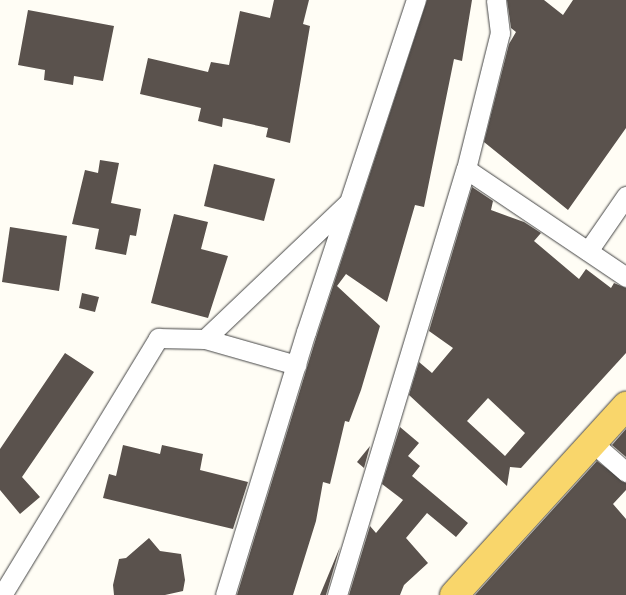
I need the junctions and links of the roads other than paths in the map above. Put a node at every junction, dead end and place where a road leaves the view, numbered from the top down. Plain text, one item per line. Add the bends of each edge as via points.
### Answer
1 (416, 0) edge
2 (496, 0) edge
3 (466, 170) junction
4 (626, 196) edge
5 (349, 201) junction
6 (588, 251) junction
7 (626, 277) edge
8 (205, 339) junction
9 (296, 365) junction
10 (626, 406) edge
11 (594, 444) junction
12 (626, 472) edge
13 (460, 593) edge
14 (2, 595) edge
15 (225, 595) edge
16 (337, 595) edge

1 - 5 street
2 - 3 street via 500,34
3 - 6 street
3 - 16 street
4 - 6 street
5 - 8 street
5 - 9 street
6 - 7 street
8 - 9 street
8 - 14 street via 158,338
9 - 15 street
10 - 11 main road
11 - 12 street
11 - 13 main road

